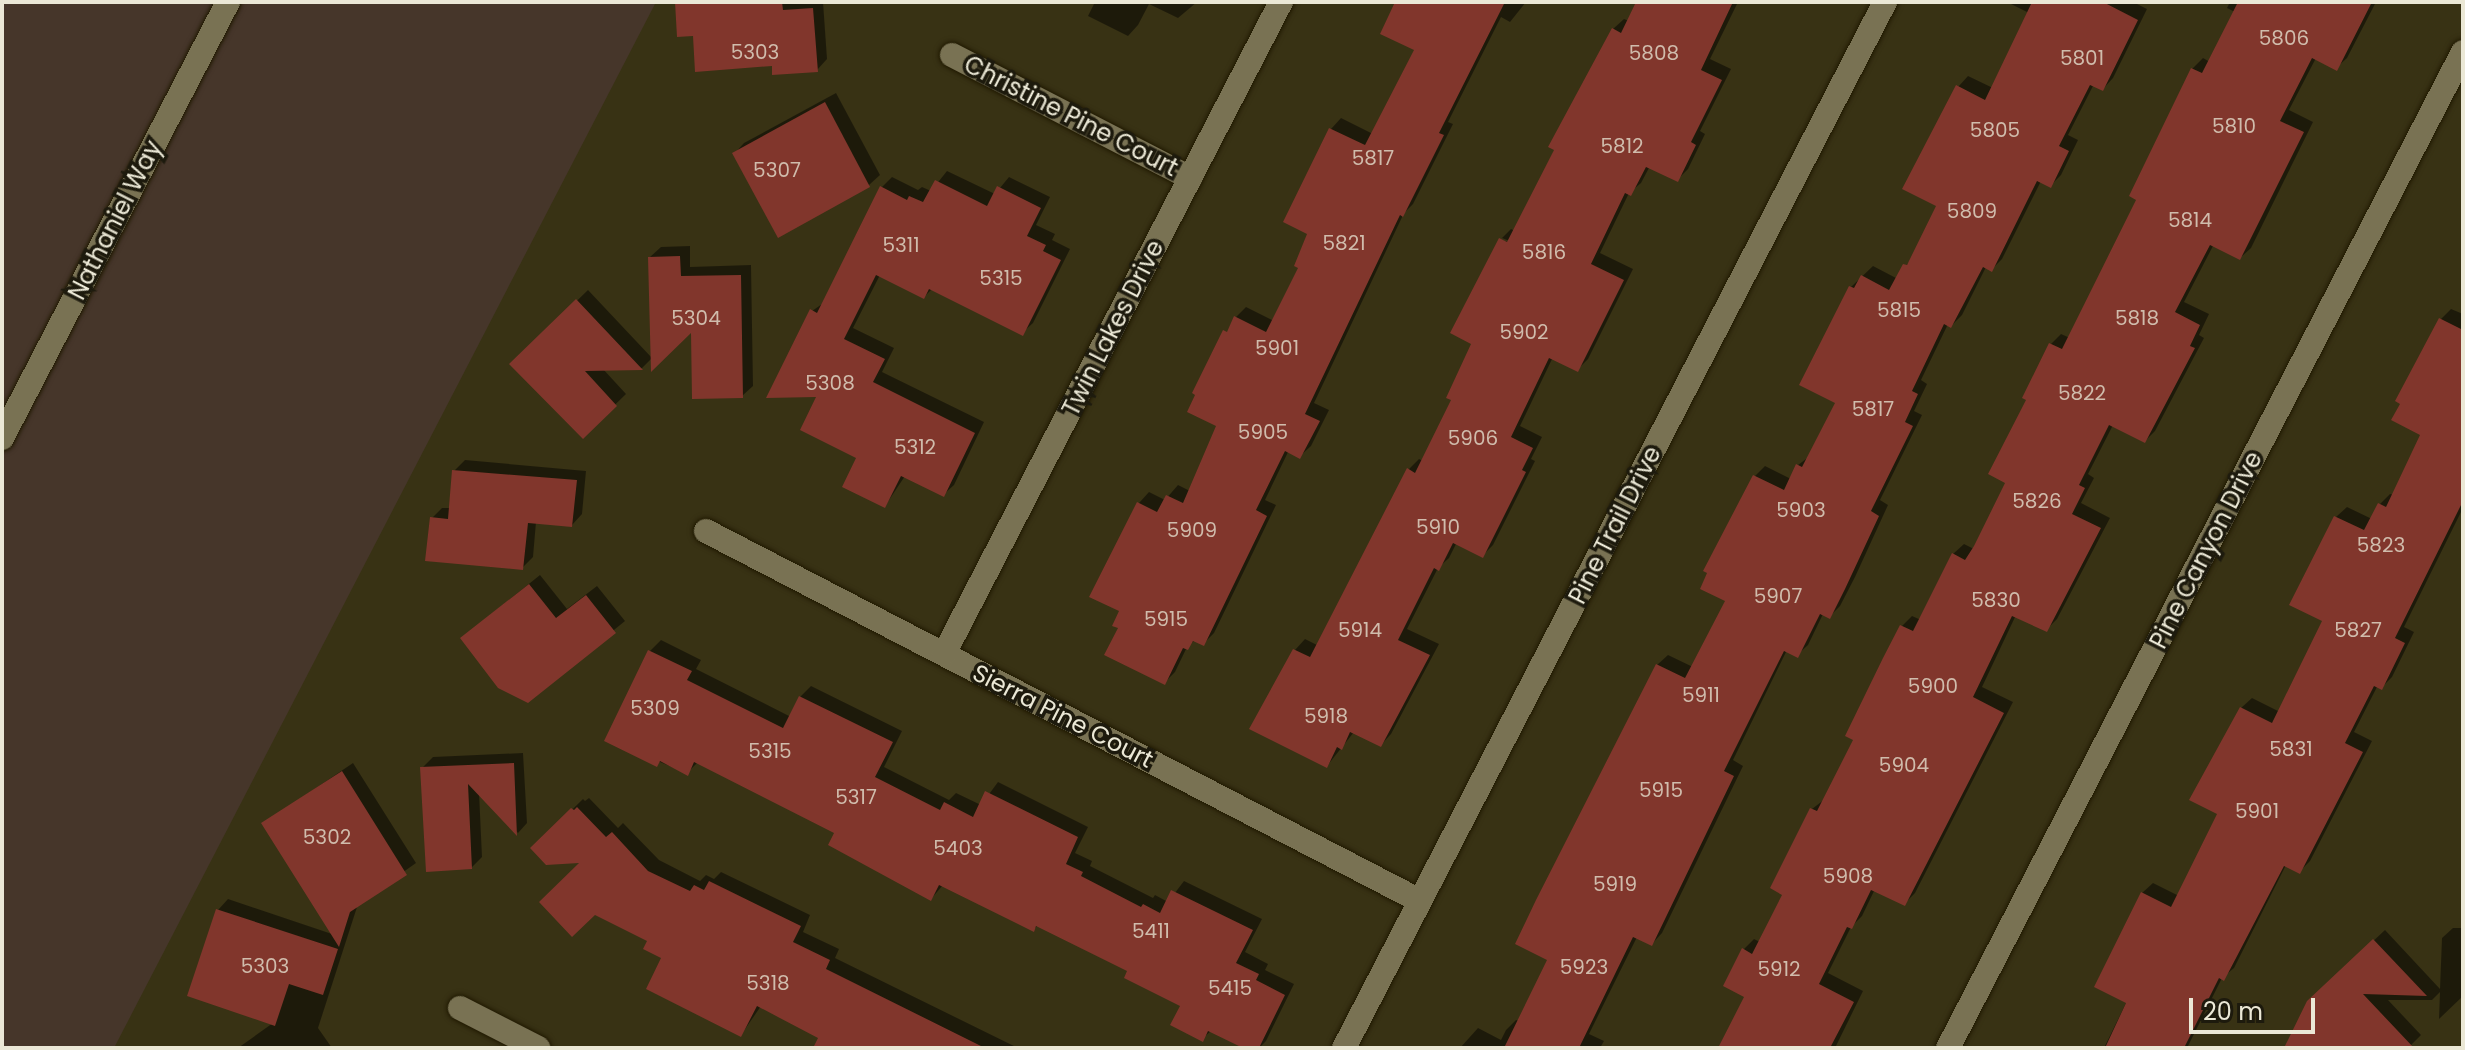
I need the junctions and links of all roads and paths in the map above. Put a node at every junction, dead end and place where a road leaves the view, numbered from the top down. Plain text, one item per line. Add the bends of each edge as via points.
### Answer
1 (228, 2) edge
2 (1281, 2) edge
3 (1885, 2) edge
4 (2463, 52) edge
5 (952, 55) dead end
6 (1190, 178) junction
7 (2, 438) edge
8 (706, 531) dead end
9 (944, 654) junction
10 (1420, 901) junction
11 (460, 1008) dead end
12 (538, 1048) edge
13 (1344, 1048) edge
14 (1948, 1048) edge

1 - 7 street, Nathaniel Way
2 - 6 street, Twin Lakes Drive
3 - 10 street, Pine Trail Drive
4 - 14 street, Pine Canyon Drive
5 - 6 street, Christine Pine Court
6 - 9 street, Twin Lakes Drive
8 - 9 street, Sierra Pine Court
9 - 10 street, Sierra Pine Court
10 - 13 street, Pine Trail Drive
11 - 12 street

